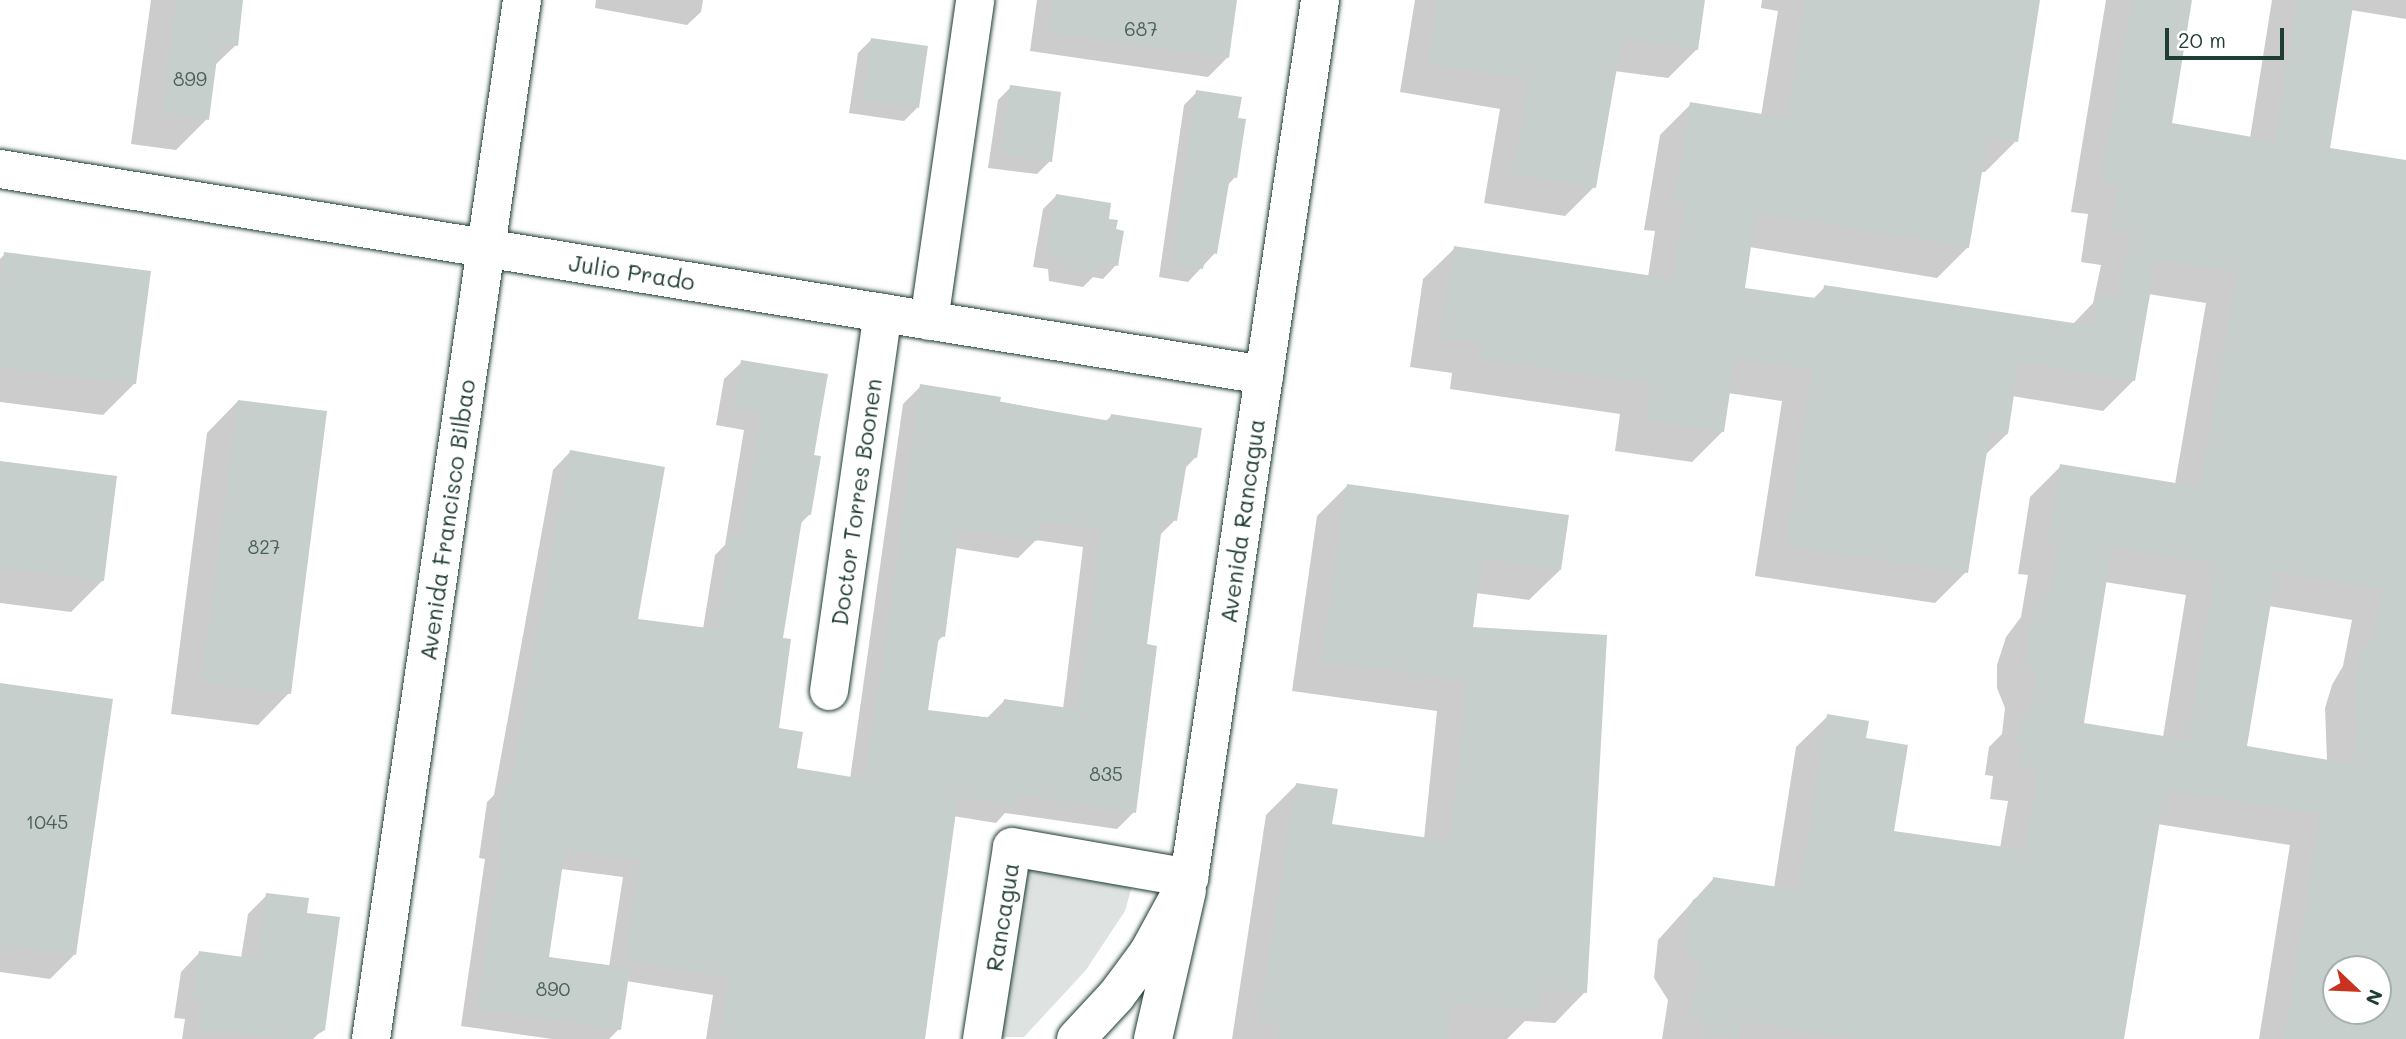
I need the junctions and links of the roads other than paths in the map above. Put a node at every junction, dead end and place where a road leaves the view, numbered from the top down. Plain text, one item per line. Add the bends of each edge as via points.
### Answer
1 (522, 0) edge
2 (975, 0) edge
3 (1320, 0) edge
4 (0, 169) edge
5 (486, 248) junction
6 (883, 313) junction
7 (929, 321) junction
8 (1264, 375) junction
9 (830, 691) dead end
10 (1189, 878) junction
11 (371, 1039) edge
12 (982, 1039) edge
13 (1076, 1039) edge
14 (1153, 1039) edge

1 - 5 street, Avenida Francisco Bilbao
2 - 7 street
3 - 8 street, Avenida Rancagua
4 - 5 street, Julio Prado
5 - 6 street, Julio Prado
5 - 11 street, Avenida Francisco Bilbao
6 - 7 street, Julio Prado
6 - 9 street, Doctor Torres Boonen
7 - 8 street, Julio Prado
8 - 10 street, Avenida Rancagua
10 - 12 street, Rancagua via 1013,847
10 - 13 street via 1148,953
10 - 14 street, Avenida Rancagua

